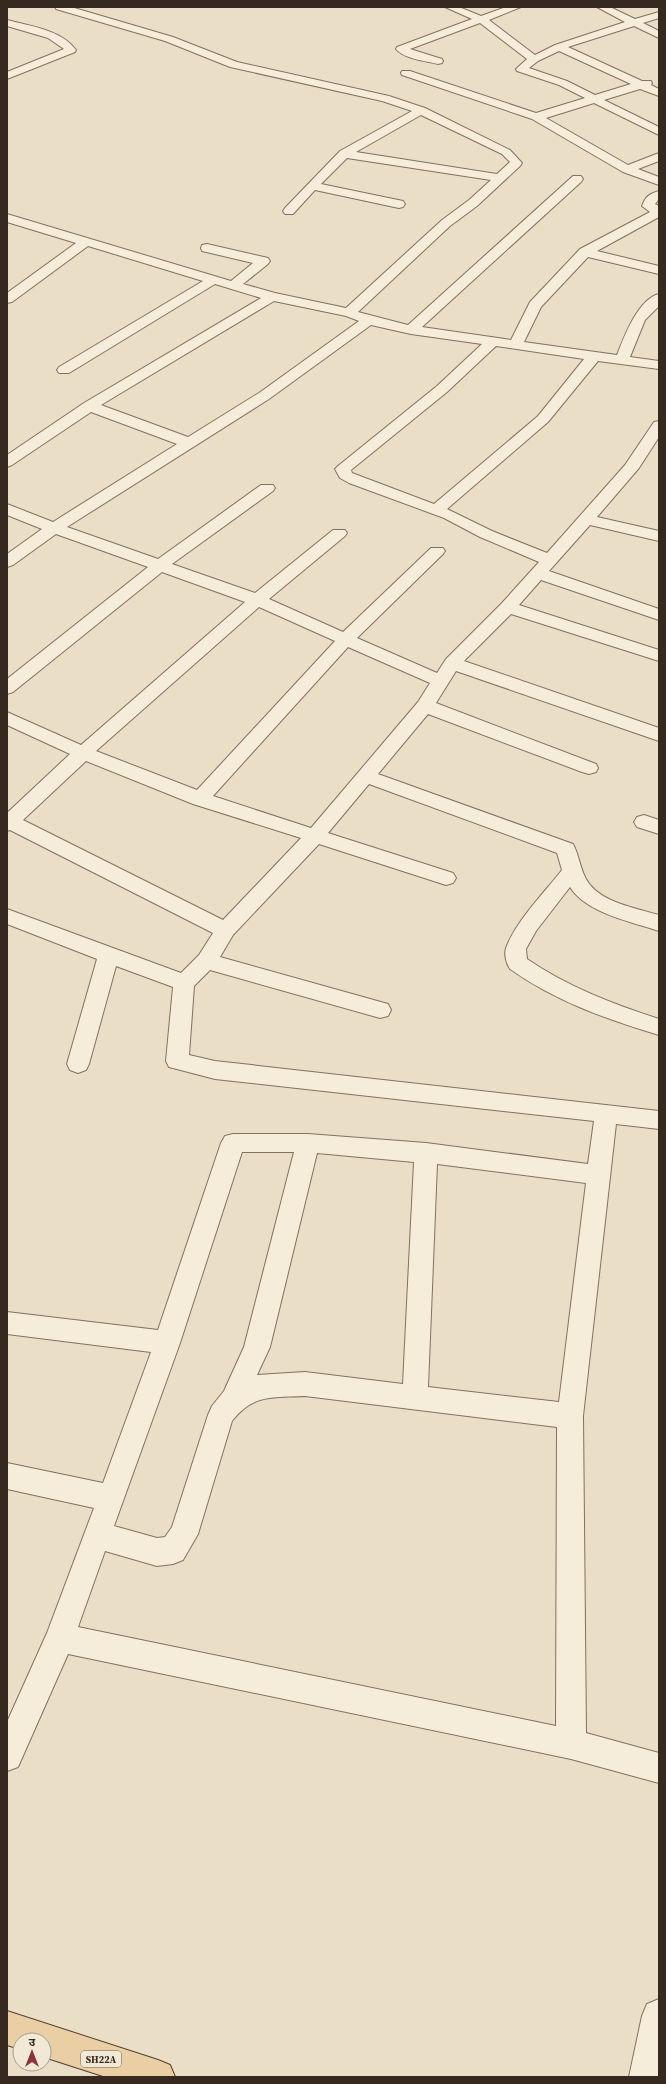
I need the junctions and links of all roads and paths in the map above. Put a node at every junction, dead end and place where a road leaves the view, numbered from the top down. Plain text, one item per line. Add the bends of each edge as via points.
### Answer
1 (60, 7) edge
2 (450, 7) edge
3 (516, 7) edge
4 (602, 7) edge
5 (659, 15) edge
6 (481, 19) junction
7 (634, 22) junction
8 (7, 23) edge
9 (659, 35) edge
10 (559, 47) junction
11 (534, 59) junction
12 (438, 61) dead end
13 (7, 66) edge
14 (19, 71) junction
15 (406, 73) dead end
16 (7, 76) edge
17 (659, 80) edge
18 (641, 85) junction
19 (659, 93) edge
20 (596, 99) junction
21 (420, 110) junction
22 (536, 117) junction
23 (659, 132) edge
24 (344, 154) junction
25 (659, 157) edge
26 (627, 169) junction
27 (500, 178) junction
28 (577, 179) dead end
29 (659, 181) edge
30 (312, 186) junction
31 (659, 195) edge
32 (399, 204) dead end
33 (289, 211) dead end
34 (659, 212) edge
35 (7, 218) edge
36 (87, 241) junction
37 (207, 248) dead end
38 (585, 252) junction
39 (659, 270) edge
40 (215, 279) junction
41 (234, 285) junction
42 (272, 297) junction
43 (659, 298) edge
44 (7, 299) edge
45 (349, 313) junction
46 (369, 320) junction
47 (411, 330) junction
48 (492, 342) junction
49 (515, 345) junction
50 (592, 357) junction
51 (622, 359) junction
52 (659, 365) edge
53 (64, 370) dead end
54 (89, 406) junction
55 (659, 425) edge
56 (189, 443) junction
57 (7, 462) edge
58 (267, 488) dead end
59 (7, 509) edge
60 (436, 510) junction
61 (586, 519) junction
62 (54, 528) junction
63 (339, 533) dead end
64 (659, 536) edge
65 (437, 551) dead end
66 (549, 560) junction
67 (7, 562) edge
68 (159, 566) junction
69 (538, 573) junction
70 (258, 600) junction
71 (508, 607) junction
72 (659, 615) edge
73 (346, 640) junction
74 (659, 656) edge
75 (452, 663) junction
76 (440, 681) junction
77 (7, 688) edge
78 (425, 706) junction
79 (7, 718) edge
80 (659, 735) edge
81 (83, 753) junction
82 (589, 768) dead end
83 (366, 776) junction
84 (200, 800) junction
85 (8, 822) edge
86 (315, 836) junction
87 (572, 871) junction
88 (446, 878) dead end
89 (7, 916) edge
90 (659, 923) edge
91 (226, 930) junction
92 (109, 954) junction
93 (206, 961) junction
94 (184, 983) junction
95 (380, 1010) dead end
96 (659, 1027) edge
97 (78, 1064) dead end
98 (606, 1112) junction
99 (659, 1120) edge
100 (308, 1144) junction
101 (426, 1152) junction
102 (598, 1175) junction
103 (7, 1322) edge
104 (168, 1343) junction
105 (415, 1397) junction
106 (233, 1400) junction
107 (570, 1416) junction
108 (7, 1476) edge
109 (110, 1498) junction
110 (97, 1535) junction
111 (60, 1638) junction
112 (571, 1744) junction
113 (7, 1756) edge
114 (659, 1768) edge
115 (659, 2016) edge
116 (7, 2028) edge
117 (19, 2032) edge
118 (52, 2043) edge
119 (158, 2077) edge
120 (646, 2077) edge

1 - 21 street via 169,39 234,65 385,98
2 - 6 street
3 - 6 street
4 - 7 street
5 - 7 street
6 - 11 street
6 - 12 street via 401,49
7 - 9 street
7 - 10 street
8 - 14 street via 59,39 71,50
10 - 11 street
10 - 18 street
11 - 20 street via 521,69 563,83
13 - 14 street
14 - 16 street
15 - 22 street
17 - 18 street
18 - 19 street
18 - 20 street
20 - 22 street
20 - 23 street
21 - 24 street
21 - 27 street via 506,152 516,163
22 - 26 street
24 - 27 street
24 - 30 street
25 - 26 street
26 - 29 street
27 - 45 street via 474,203 446,223
28 - 47 street
30 - 32 street
30 - 33 street
31 - 34 street via 651,198 648,206
34 - 38 street
35 - 36 street
36 - 40 street
36 - 44 street
37 - 41 street via 263,261
38 - 39 street
38 - 49 street via 535,305
40 - 41 street
40 - 53 street
41 - 42 street
42 - 45 street
42 - 54 street
43 - 51 street via 639,319
45 - 46 street
46 - 47 street
46 - 56 street via 264,396
47 - 48 street
48 - 49 street
48 - 60 street via 442,389 343,469 345,475 354,480
49 - 50 street
50 - 51 street
50 - 60 street via 543,419
51 - 52 street
54 - 56 street
54 - 57 street
55 - 61 street via 631,468
56 - 62 street
58 - 68 street
59 - 62 street
60 - 66 street
61 - 64 street
61 - 66 street
62 - 67 street
62 - 68 street
63 - 70 street
65 - 73 street
66 - 69 street
68 - 70 street
68 - 77 street
69 - 71 street
69 - 72 street
70 - 73 street
70 - 81 street
71 - 74 street
71 - 75 street
73 - 76 street
73 - 84 street
75 - 76 street
75 - 80 street
76 - 78 street
78 - 82 street
78 - 83 street
79 - 81 street
81 - 84 street
81 - 85 street
83 - 86 street
83 - 87 street via 566,849
84 - 86 street
85 - 91 street
86 - 88 street
86 - 91 street
87 - 90 street via 578,884 589,897
87 - 96 street via 529,926 516,949 517,963 532,975 601,1009
89 - 92 street
91 - 93 street
92 - 94 street
92 - 97 street
93 - 94 street
93 - 95 street
94 - 98 street via 177,1061 215,1070
98 - 99 street
98 - 102 street
100 - 101 street
100 - 104 street via 233,1143
100 - 106 street via 257,1347
101 - 102 street
101 - 105 street
102 - 107 street
103 - 104 street
104 - 109 street
105 - 106 street via 305,1384 258,1387
105 - 107 street
106 - 110 street via 221,1415 184,1534 173,1550 157,1552
107 - 112 street
108 - 109 street
109 - 110 street
110 - 111 street
111 - 112 street
111 - 113 street
112 - 114 street
115 - 120 street
116 - 117 main road, SH22A
118 - 119 main road, SH22A

